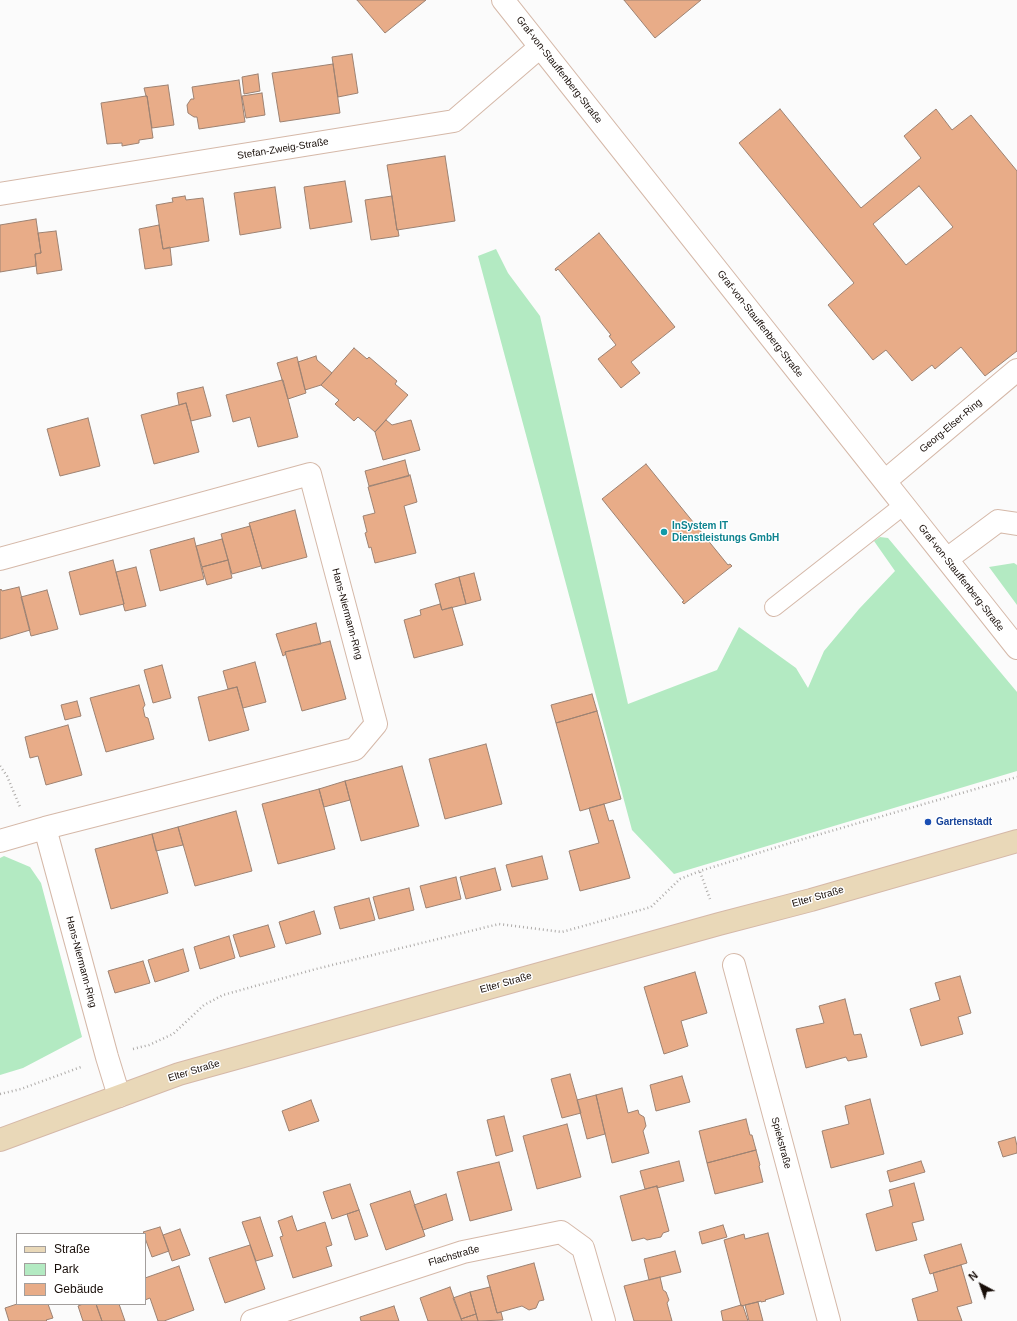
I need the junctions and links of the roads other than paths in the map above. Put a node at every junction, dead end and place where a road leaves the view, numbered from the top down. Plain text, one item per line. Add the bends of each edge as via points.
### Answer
1 (503, 0) edge
2 (540, 47) junction
3 (0, 194) edge
4 (1017, 370) edge
5 (884, 481) junction
6 (904, 505) junction
7 (1017, 524) edge
8 (0, 559) edge
9 (947, 559) junction
10 (774, 607) dead end
11 (1017, 648) edge
12 (44, 828) junction
13 (0, 841) edge
14 (1017, 841) edge
15 (734, 965) dead end
16 (119, 1096) junction
17 (0, 1140) edge
18 (252, 1321) edge
19 (604, 1321) edge
20 (829, 1321) edge

1 - 2 street, Graf-von-Stauffenberg-Straße
2 - 3 street, Stefan-Zweig-Straße via 454,121
2 - 5 street, Graf-von-Stauffenberg-Straße
4 - 5 street, Georg-Elser-Ring
5 - 6 street, Graf-von-Stauffenberg-Straße
6 - 9 street, Graf-von-Stauffenberg-Straße
6 - 10 lane
7 - 9 street via 998,521
8 - 12 street, Hans-Niermann-Ring via 310,474 376,724 355,749
9 - 11 street, Graf-von-Stauffenberg-Straße
12 - 13 street, Hans-Niermann-Ring
12 - 16 street, Hans-Niermann-Ring
14 - 16 main road, Elter Straße via 179,1074
15 - 20 street, Spiekstraße
16 - 17 main road, Elter Straße
18 - 19 street, Flachstraße via 463,1252 561,1232 583,1248

